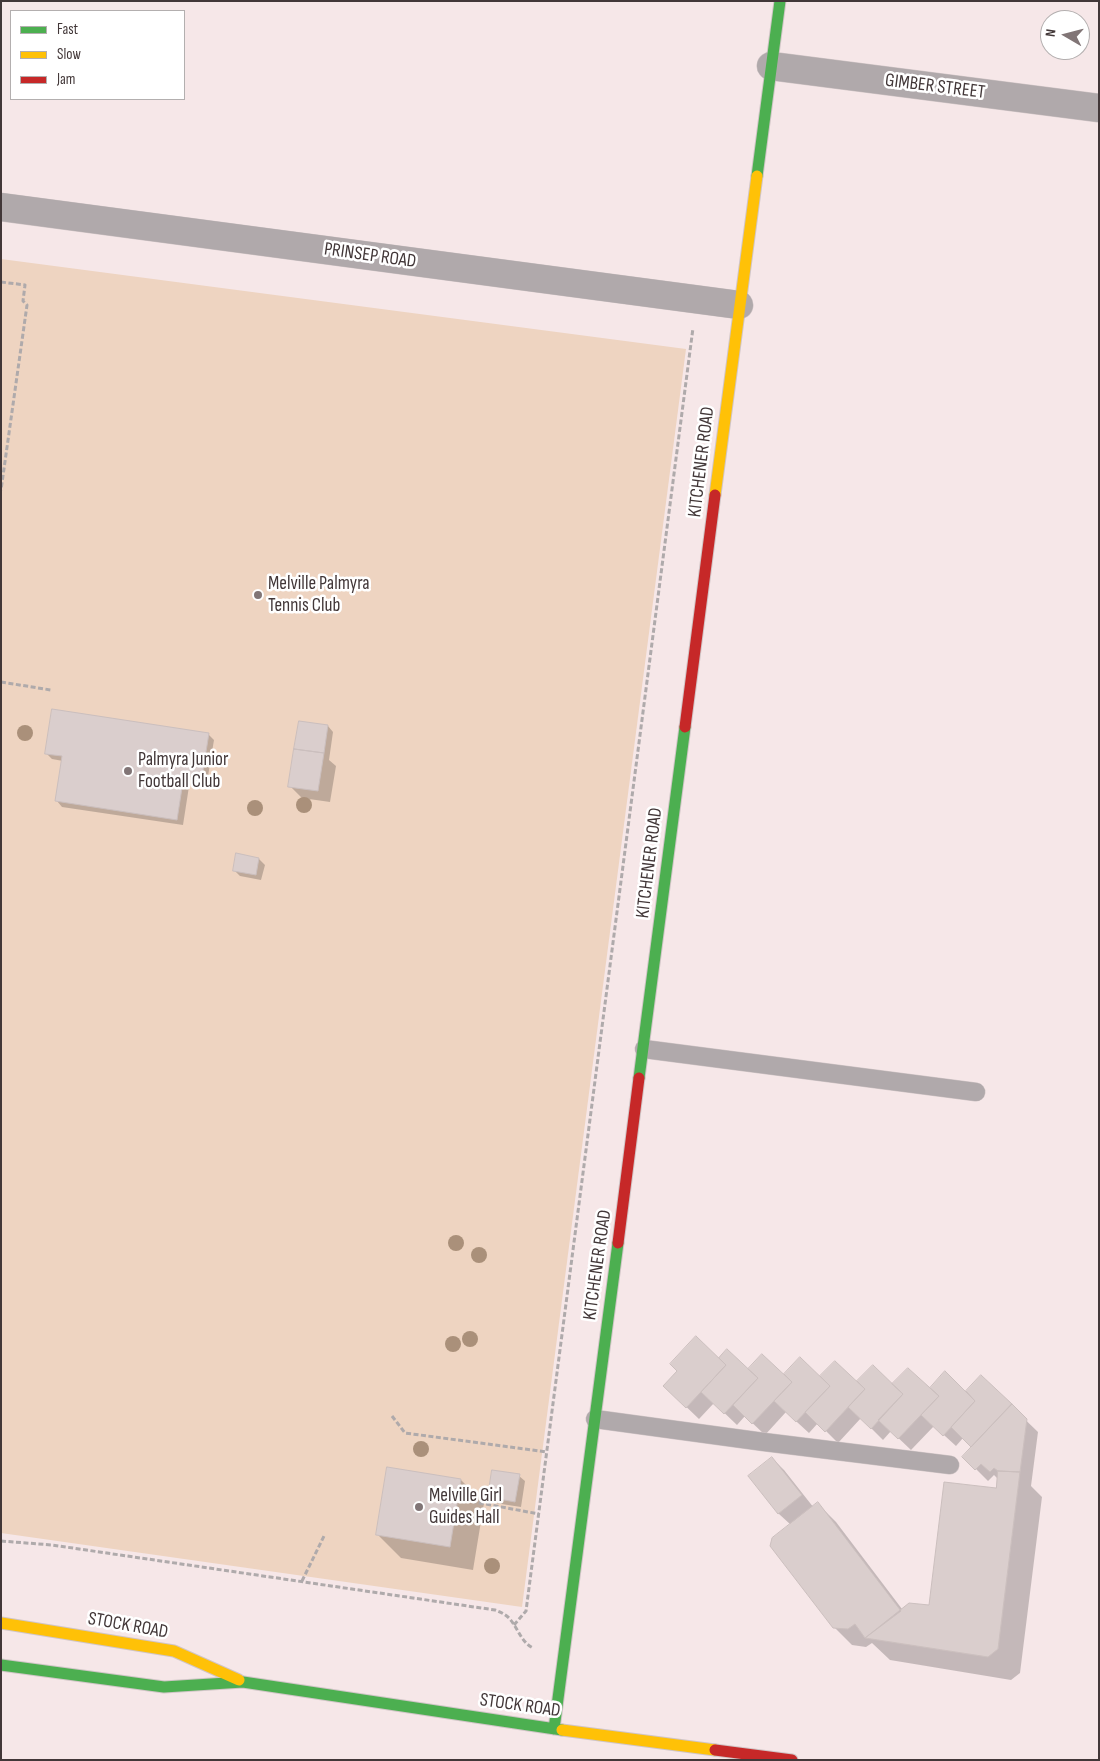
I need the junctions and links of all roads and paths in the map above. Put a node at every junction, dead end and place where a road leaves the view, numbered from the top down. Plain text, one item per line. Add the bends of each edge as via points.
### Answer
1 (780, 1) edge
2 (771, 66) junction
3 (1099, 108) edge
4 (1, 207) edge
5 (1, 282) edge
6 (740, 305) junction
7 (694, 323) dead end
8 (1, 490) edge
9 (1, 682) edge
10 (51, 690) dead end
11 (644, 1049) junction
12 (976, 1092) dead end
13 (392, 1416) dead end
14 (595, 1419) junction
15 (547, 1452) junction
16 (950, 1465) dead end
17 (464, 1500) dead end
18 (539, 1514) junction
19 (324, 1536) dead end
20 (1, 1541) edge
21 (302, 1581) junction
22 (1, 1623) edge
23 (514, 1625) junction
24 (540, 1651) dead end
25 (1, 1665) edge
26 (243, 1682) junction
27 (554, 1730) junction
28 (792, 1760) edge

1 - 2 street, KITCHENER ROAD
2 - 3 street, GIMBER STREET
2 - 6 street, KITCHENER ROAD
4 - 6 street, PRINSEP ROAD
5 - 8 path via 25,285 23,301 28,305
6 - 11 street, KITCHENER ROAD
7 - 15 path
9 - 10 path
11 - 12 lane
11 - 14 street, KITCHENER ROAD
13 - 15 path via 405,1432
14 - 16 lane
14 - 27 street, KITCHENER ROAD
15 - 18 path
17 - 18 path
18 - 23 path via 526,1611
19 - 21 path
20 - 21 path via 52,1544
21 - 23 path via 495,1610 508,1616
22 - 26 street, STOCK ROAD via 174,1651
23 - 24 path via 529,1646
25 - 26 street, STOCK ROAD via 164,1687
26 - 27 street, STOCK ROAD
27 - 28 street, STOCK ROAD

